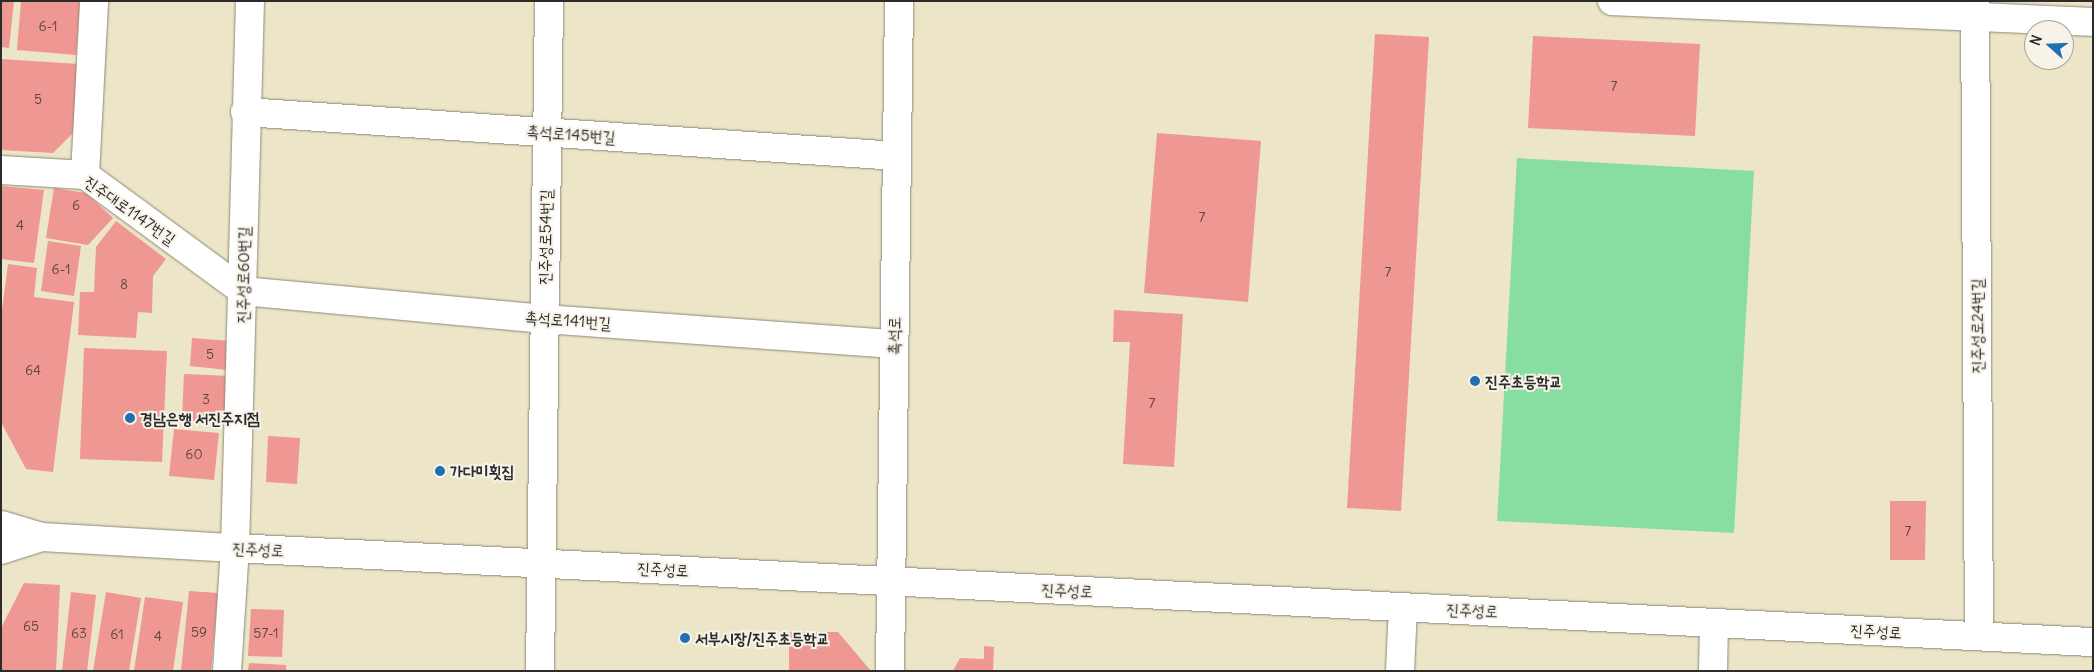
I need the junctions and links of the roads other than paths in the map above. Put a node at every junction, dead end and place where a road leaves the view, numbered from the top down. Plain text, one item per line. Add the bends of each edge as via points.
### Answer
1 (94, 1) edge
2 (250, 1) edge
3 (549, 1) edge
4 (899, 1) edge
5 (1612, 1) edge
6 (1975, 9) edge
7 (2093, 22) edge
8 (246, 112) junction
9 (547, 132) junction
10 (897, 156) junction
11 (1, 170) edge
12 (85, 175) junction
13 (243, 291) junction
14 (544, 318) junction
15 (894, 344) junction
16 (1, 525) edge
17 (42, 537) junction
18 (235, 548) junction
19 (1, 550) edge
20 (540, 563) junction
21 (891, 581) junction
22 (1403, 607) junction
23 (1714, 623) junction
24 (1979, 636) junction
25 (2093, 642) edge
26 (228, 671) edge
27 (540, 671) edge
28 (890, 671) edge
29 (1400, 671) edge
30 (1713, 671) edge

1 - 12 street
2 - 8 street, 진주성로60번길
3 - 9 street, 진주성로54번길
4 - 10 street, 촉석로
5 - 6 street
6 - 7 street
6 - 24 street, 진주성로24번길
8 - 9 street, 촉석로145번길
8 - 13 street, 진주성로60번길
9 - 10 street, 촉석로145번길
9 - 14 street, 진주성로54번길
10 - 15 street, 촉석로
11 - 12 street, 진주대로1147번길
12 - 13 street, 진주대로1147번길
13 - 14 street, 촉석로141번길
13 - 18 street, 진주성로60번길
14 - 15 street, 촉석로141번길
14 - 20 street, 진주성로54번길
15 - 21 street, 촉석로
16 - 17 street
17 - 18 street, 진주성로
17 - 19 street
18 - 20 street, 진주성로
18 - 26 street, 진주성로60번길
20 - 21 street, 진주성로
20 - 27 street, 진주성로54번길
21 - 22 street, 진주성로
21 - 28 street, 촉석로
22 - 23 street, 진주성로
22 - 29 street
23 - 24 street, 진주성로
23 - 30 street
24 - 25 street, 진주성로

